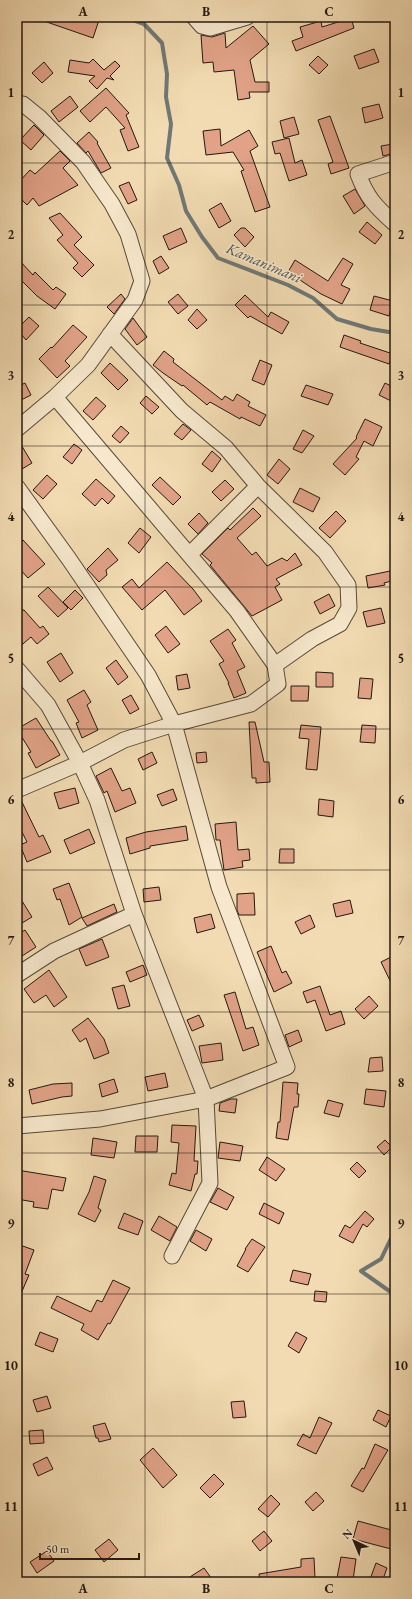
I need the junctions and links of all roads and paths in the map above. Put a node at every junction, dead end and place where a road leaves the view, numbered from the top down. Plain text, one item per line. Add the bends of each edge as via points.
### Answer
1 (194, 17) edge
2 (247, 17) edge
3 (23, 104) dead end
4 (395, 162) edge
5 (395, 224) edge
6 (110, 334) junction
7 (55, 397) junction
8 (17, 429) edge
9 (258, 486) junction
10 (17, 487) edge
11 (190, 554) junction
12 (275, 665) junction
13 (17, 669) edge
14 (174, 724) junction
15 (80, 763) junction
16 (17, 790) edge
17 (134, 914) junction
18 (17, 975) edge
19 (206, 1099) junction
20 (17, 1126) edge
21 (172, 1256) dead end

1 - 2 street via 202,26 210,28
3 - 6 street via 83,162 112,204 128,234 142,281 135,300
4 - 5 street via 358,174 364,191 377,208
6 - 7 street via 88,365
6 - 9 street via 182,411 226,448
7 - 8 street
7 - 11 street
9 - 11 street
9 - 12 street via 325,552 348,585 349,608 340,624 312,639
10 - 14 street via 148,675
11 - 12 street via 238,611
12 - 14 street via 278,684 252,704
13 - 15 street via 48,705
14 - 15 street via 124,740
14 - 19 street via 219,887 286,1067
15 - 16 street
15 - 17 street via 97,800
17 - 18 street via 54,951
17 - 19 street
19 - 20 street via 100,1119
19 - 21 street via 210,1183

